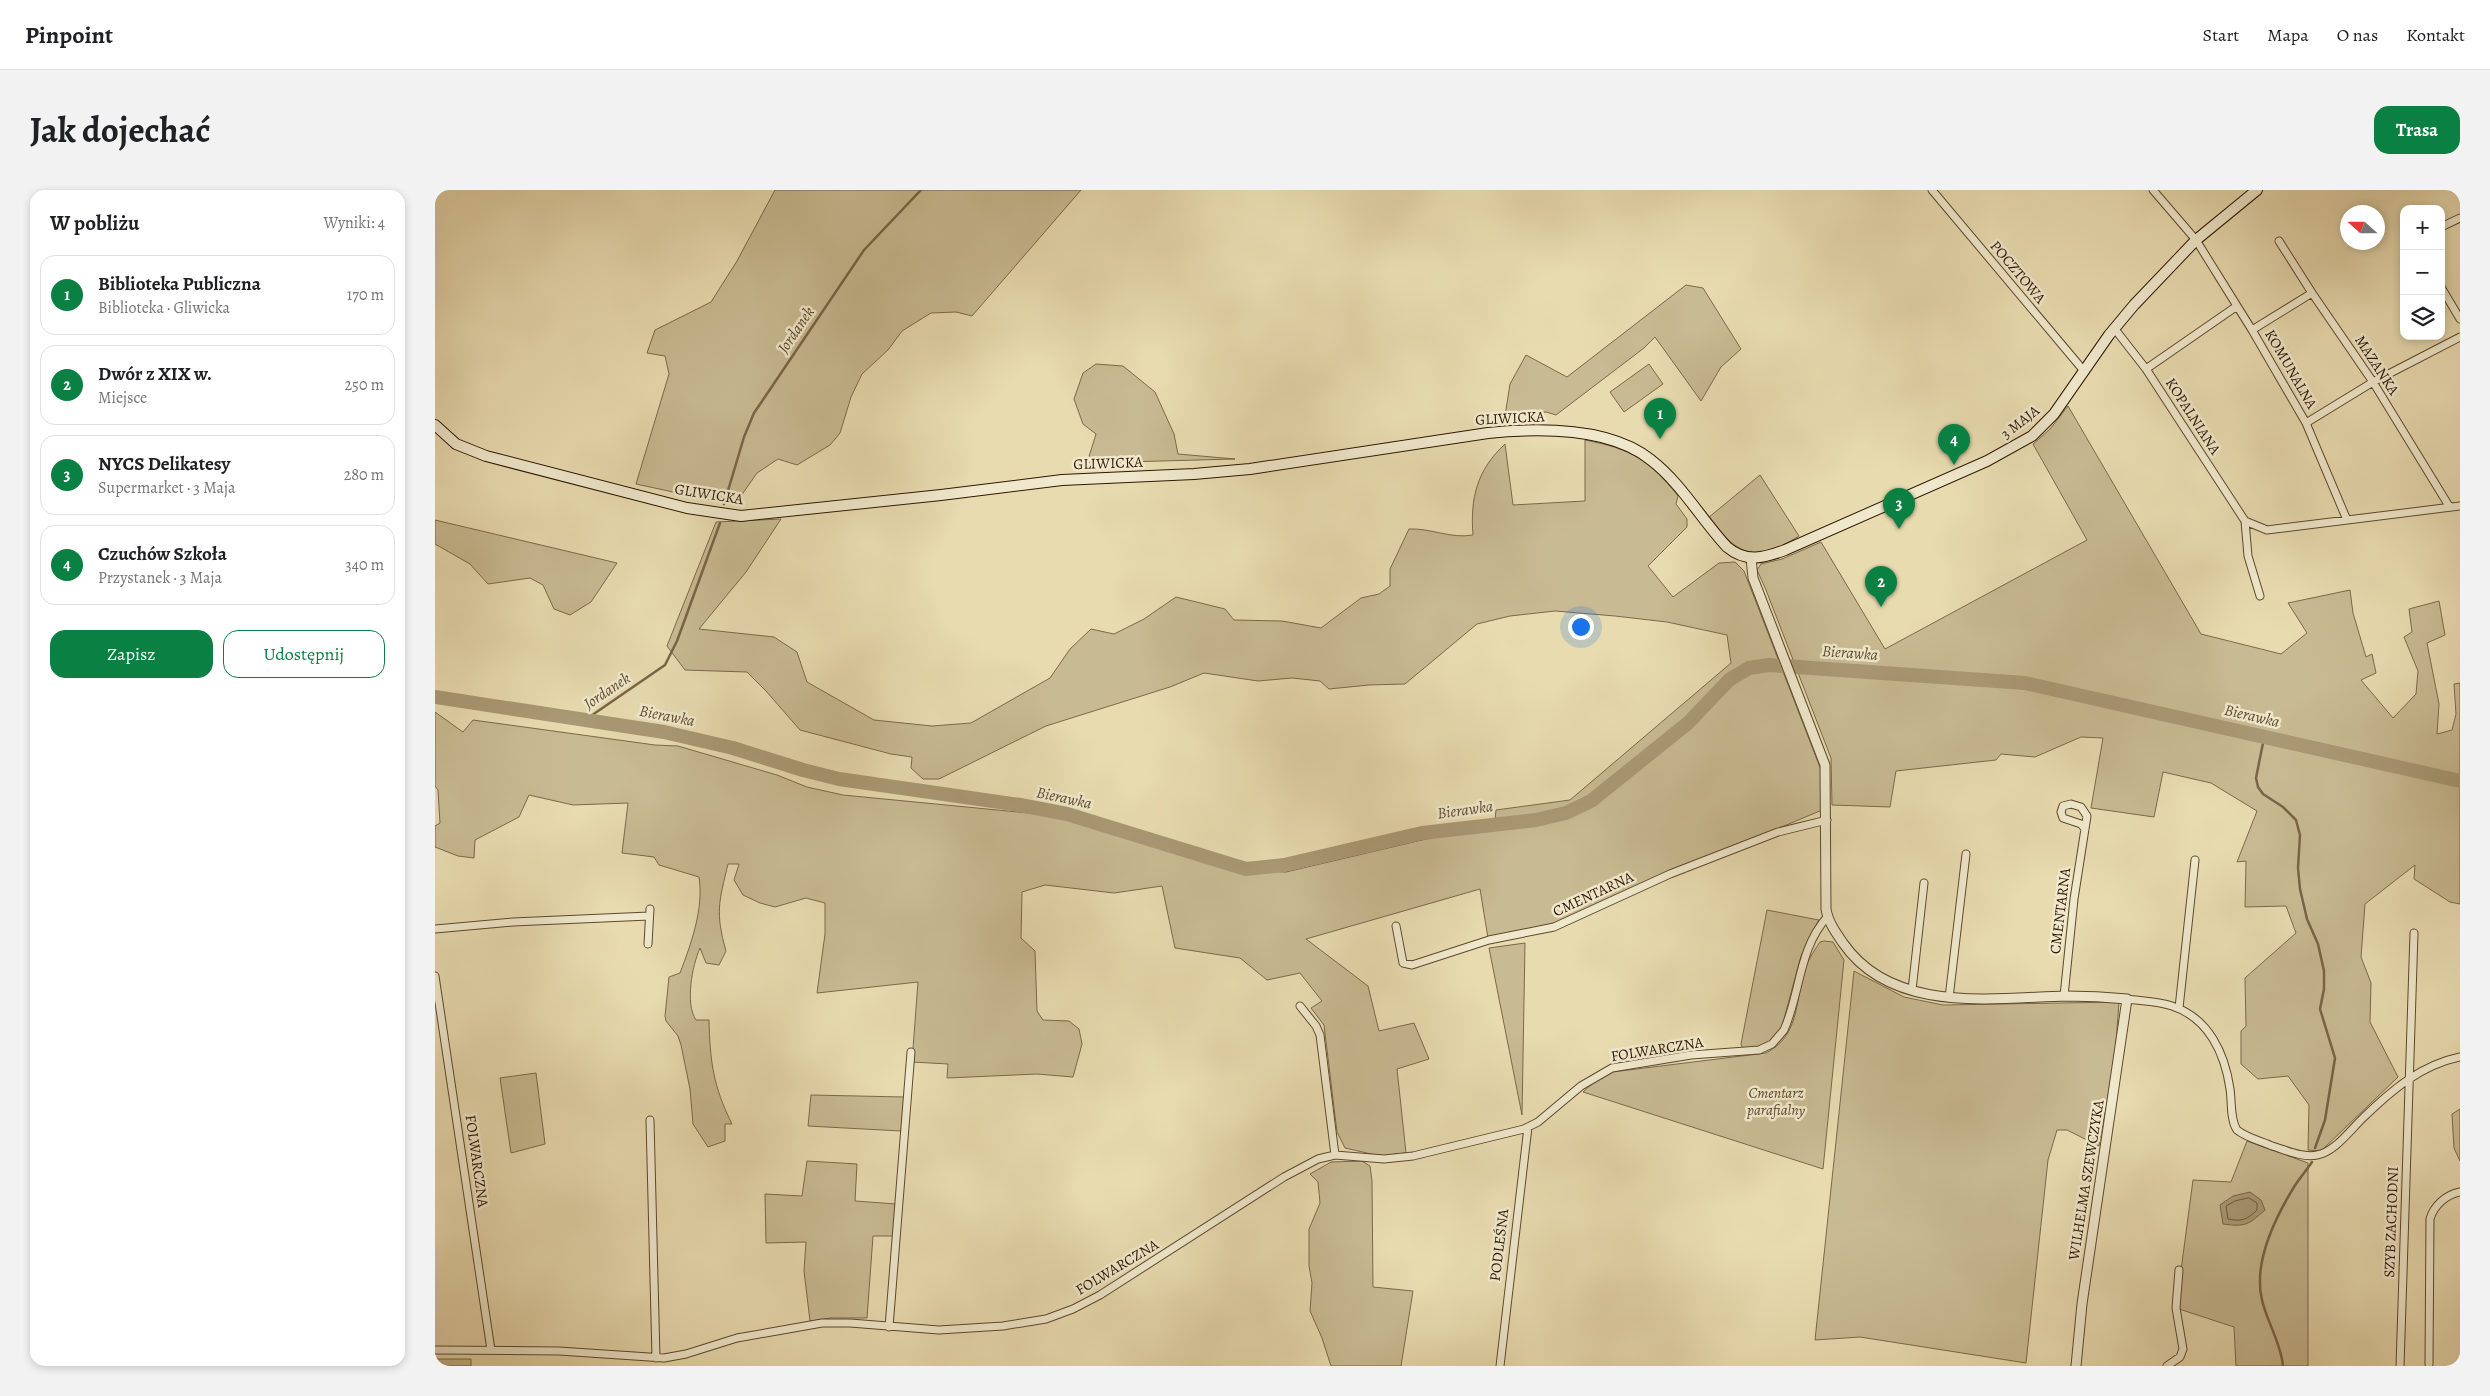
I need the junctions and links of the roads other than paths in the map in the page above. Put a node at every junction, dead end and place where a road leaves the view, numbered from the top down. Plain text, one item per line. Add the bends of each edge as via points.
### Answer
1 (1932, 190) edge
2 (2153, 190) edge
3 (2257, 190) edge
4 (2460, 218) edge
5 (2445, 225) edge
6 (2196, 240) junction
7 (2279, 240) dead end
8 (2312, 293) junction
9 (2445, 294) edge
10 (2237, 306) junction
11 (2460, 319) edge
12 (2114, 328) junction
13 (2252, 330) junction
14 (2460, 337) edge
15 (2146, 369) junction
16 (2084, 371) junction
17 (2373, 382) junction
18 (2306, 423) junction
19 (435, 424) edge
20 (2449, 506) junction
21 (2460, 506) edge
22 (2347, 520) junction
23 (2245, 521) junction
24 (1751, 558) junction
25 (2260, 596) dead end
26 (1827, 820) junction
27 (2085, 829) dead end
28 (1966, 854) dead end
29 (2195, 860) dead end
30 (1924, 882) dead end
31 (1828, 916) junction
32 (1395, 926) dead end
33 (435, 929) edge
34 (2414, 933) dead end
35 (648, 944) dead end
36 (435, 976) edge
37 (1912, 990) junction
38 (2064, 996) junction
39 (1949, 998) junction
40 (2127, 999) junction
41 (1300, 1006) dead end
42 (2179, 1008) junction
43 (911, 1052) dead end
44 (2460, 1057) edge
45 (2409, 1079) junction
46 (651, 1120) dead end
47 (1528, 1128) junction
48 (1335, 1155) junction
49 (2460, 1192) edge
50 (2179, 1270) dead end
51 (889, 1327) junction
52 (435, 1350) edge
53 (491, 1350) junction
54 (656, 1358) junction
55 (2429, 1364) dead end
56 (1500, 1366) edge
57 (2076, 1366) edge
58 (2167, 1366) edge
59 (2399, 1366) edge

1 - 16 street, POCZTOWA
2 - 6 street, KOMUNALNA
3 - 6 main road, 3 MAJA
4 - 5 street
6 - 10 street, KOMUNALNA
6 - 12 main road, 3 MAJA
7 - 8 street, MAZANKA
8 - 13 street
8 - 17 street, MAZANKA
9 - 11 street
10 - 13 street, KOMUNALNA
10 - 15 street
12 - 15 street, KOPALNIANA
12 - 16 main road, 3 MAJA
13 - 18 street, KOMUNALNA
14 - 17 street
15 - 23 street, KOPALNIANA
16 - 24 main road, 3 MAJA via 2048,421 2014,448 1785,550
17 - 18 street
17 - 20 street, MAZANKA
18 - 22 street, KOMUNALNA
19 - 24 main road, GLIWICKA via 456,444 480,455 687,508 741,516 1062,480 1219,473 1488,433 1564,432 1614,441 1644,455 1667,475 1727,547
20 - 21 street
20 - 22 street
22 - 23 street via 2267,530
23 - 25 street, KOPALNIANA via 2248,556
24 - 26 street via 1751,573 1825,765
26 - 31 street
26 - 32 street, CMENTARNA via 1760,838 1662,877 1554,927 1489,940 1412,965 1403,963
27 - 38 street, CMENTARNA
28 - 39 street
29 - 42 street
30 - 37 street
31 - 37 street via 1847,948 1863,965 1881,978
31 - 47 street, FOLWARCZNA via 1808,947 1788,1021 1772,1044 1753,1051 1697,1054 1617,1066 1581,1086
33 - 35 street via 649,913
34 - 45 street, SZYB ZACHODNI
36 - 53 street, FOLWARCZNA
37 - 39 street
38 - 39 street via 1985,1000
38 - 40 street
40 - 42 street
40 - 57 street, WILHELMA SZEWCZYKA via 2082,1304
41 - 48 street via 1320,1035
42 - 45 street via 2203,1026 2218,1047 2229,1078 2235,1128 2291,1152 2319,1155 2331,1148
43 - 51 street
44 - 45 street via 2435,1064
45 - 59 street, SZYB ZACHODNI
46 - 54 street
47 - 48 street, FOLWARCZNA via 1413,1156 1384,1159
47 - 56 street, PODLEŚNA
48 - 51 street, FOLWARCZNA via 1302,1166 1111,1288 1063,1314 988,1327 927,1330
49 - 55 street via 2440,1202 2429,1218
50 - 58 street via 2176,1308 2183,1349 2180,1357
51 - 54 street, FOLWARCZNA via 844,1322 811,1324
52 - 53 street, FOLWARCZNA
53 - 54 street, FOLWARCZNA via 587,1352

